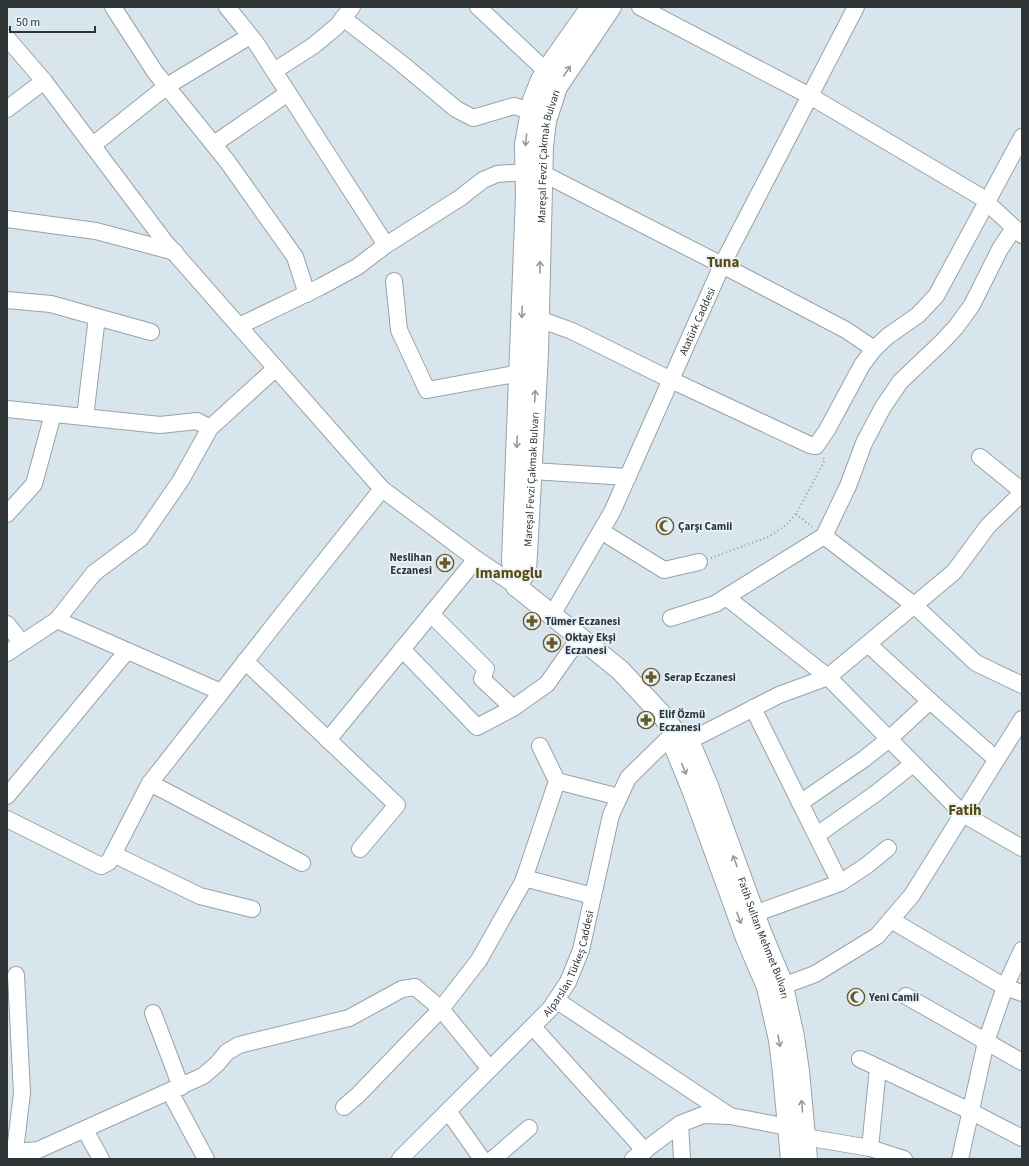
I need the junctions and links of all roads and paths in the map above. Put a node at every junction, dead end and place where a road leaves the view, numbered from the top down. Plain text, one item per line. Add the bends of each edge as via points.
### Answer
1 (113, 7) edge
2 (227, 7) edge
3 (478, 7) edge
4 (591, 7) edge
5 (612, 7) edge
6 (640, 7) edge
7 (856, 7) edge
8 (348, 12) edge
9 (250, 36) junction
10 (7, 38) edge
11 (274, 71) junction
12 (546, 71) junction
13 (44, 81) junction
14 (167, 86) junction
15 (288, 93) junction
16 (810, 96) junction
17 (7, 109) edge
18 (531, 111) junction
19 (1022, 137) edge
20 (214, 144) junction
21 (93, 145) junction
22 (534, 172) junction
23 (986, 202) junction
24 (7, 219) edge
25 (1018, 232) edge
26 (386, 245) junction
27 (175, 252) junction
28 (722, 264) junction
29 (394, 281) dead end
30 (307, 294) junction
31 (7, 300) edge
32 (97, 317) junction
33 (539, 319) junction
34 (239, 326) junction
35 (151, 332) dead end
36 (874, 349) junction
37 (276, 368) junction
38 (520, 373) junction
39 (671, 380) junction
40 (7, 409) edge
41 (53, 414) junction
42 (85, 417) junction
43 (210, 428) junction
44 (816, 446) junction
45 (980, 457) dead end
46 (532, 471) junction
47 (628, 477) junction
48 (382, 490) junction
49 (1022, 492) edge
50 (7, 514) edge
51 (796, 514) junction
52 (601, 531) junction
53 (824, 536) junction
54 (476, 559) junction
55 (699, 562) joint
56 (516, 586) junction
57 (726, 597) junction
58 (914, 605) junction
59 (431, 614) junction
60 (552, 615) junction
61 (671, 618) dead end
62 (57, 620) junction
63 (7, 624) edge
64 (585, 641) junction
65 (22, 643) junction
66 (868, 644) junction
67 (402, 649) junction
68 (127, 651) junction
69 (7, 653) edge
70 (245, 661) junction
71 (828, 677) junction
72 (1022, 685) edge
73 (221, 692) junction
74 (930, 701) junction
75 (513, 708) junction
76 (753, 708) junction
77 (1022, 719) edge
78 (682, 737) junction
79 (889, 739) junction
80 (328, 740) junction
81 (540, 746) dead end
82 (996, 759) junction
83 (913, 764) junction
84 (557, 781) junction
85 (150, 783) junction
86 (7, 796) edge
87 (619, 797) junction
88 (800, 803) junction
89 (963, 814) junction
90 (7, 819) edge
91 (816, 835) junction
92 (888, 848) dead end
93 (1022, 848) edge
94 (360, 849) dead end
95 (113, 854) junction
96 (302, 863) dead end
97 (524, 878) junction
98 (840, 883) junction
99 (593, 896) junction
100 (252, 910) dead end
101 (754, 914) junction
102 (891, 920) junction
103 (1022, 950) edge
104 (16, 975) dead end
105 (1005, 987) junction
106 (775, 988) junction
107 (1022, 993) edge
108 (906, 996) dead end
109 (556, 1000) junction
110 (440, 1009) junction
111 (153, 1013) dead end
112 (533, 1027) junction
113 (986, 1042) junction
114 (860, 1059) dead end
115 (1022, 1062) edge
116 (878, 1068) junction
117 (490, 1069) junction
118 (175, 1089) junction
119 (14, 1091) edge
120 (344, 1107) dead end
121 (970, 1111) junction
122 (448, 1112) junction
123 (730, 1116) junction
124 (680, 1124) junction
125 (788, 1127) junction
126 (529, 1128) dead end
127 (85, 1130) junction
128 (805, 1137) junction
129 (1022, 1138) edge
130 (870, 1148) junction
131 (11, 1155) edge
132 (639, 1155) edge
133 (101, 1159) edge
134 (206, 1159) edge
135 (400, 1159) edge
136 (482, 1159) edge
137 (493, 1159) edge
138 (682, 1159) edge
139 (791, 1159) edge
140 (807, 1159) edge
141 (904, 1159) edge
142 (960, 1159) edge

1 - 14 street
2 - 9 street
3 - 12 street
4 - 12 main road, Mareşal Fevzi Çakmak Bulvarı
22 -> 5 main road, Mareşal Fevzi Çakmak Bulvarı via 557,87
6 - 16 street
7 - 16 street, Atatürk Caddesi
8 - 11 street via 313,46
8 - 18 street via 401,63 456,109 473,118 514,106
9 - 11 street
9 - 14 street
10 - 13 street
11 - 15 street
12 - 18 main road, Mareşal Fevzi Çakmak Bulvarı
13 - 17 street
13 - 21 street
14 - 20 street
14 - 21 street
15 - 20 street
15 - 26 street
16 - 23 street
16 - 28 street, Atatürk Caddesi
18 -> 22 main road, Mareşal Fevzi Çakmak Bulvarı via 525,144
19 - 23 street
20 - 30 street via 295,257
21 - 27 street
22 - 26 street via 497,174 484,180
22 - 28 street
33 -> 22 main road, Mareşal Fevzi Çakmak Bulvarı
22 -> 38 main road, Mareşal Fevzi Çakmak Bulvarı
23 - 25 street
23 - 36 street via 936,296 918,315
24 - 27 street via 96,231
25 - 53 street via 1000,249 972,305 951,332 900,382 883,407 864,443 848,486
26 - 30 street via 357,267
27 - 34 street
28 - 36 street via 846,330
28 - 39 street, Atatürk Caddesi
29 - 38 street via 399,330 427,390
30 - 34 street
31 - 32 street via 51,304
32 - 35 street
32 - 42 street
33 - 39 street via 572,331
46 -> 33 main road, Mareşal Fevzi Çakmak Bulvarı
34 - 37 street
36 - 44 street via 862,365
37 - 43 street
37 - 48 street
38 -> 56 main road, Mareşal Fevzi Çakmak Bulvarı via 512,561
39 - 44 street
39 - 47 street, Atatürk Caddesi
40 - 41 street
41 - 42 street
41 - 50 street via 34,484
42 - 43 street via 160,425 197,421
43 - 62 street via 181,480 141,538 94,573
44 - 51 path via 825,460
45 - 49 street
46 - 47 street
46 - 56 main road, Mareşal Fevzi Çakmak Bulvarı via 526,572
47 - 52 street, Atatürk Caddesi
48 - 54 street
48 - 70 street
49 - 58 street, Alparslan Türkeş Caddesi via 988,526 954,572
51 - 53 path
51 - 55 path via 786,525 768,537
52 - 55 street via 664,570
52 - 60 street, Atatürk Caddesi
53 - 57 street
53 - 58 street
54 - 56 street
54 - 59 street
56 - 60 main road, Fatih Sultan Mehmet Bulvarı
57 - 61 street via 715,604
57 - 71 street
58 - 66 street, Alparslan Türkeş Caddesi
58 - 72 street via 976,663
59 - 67 street
59 - 75 street via 486,668 482,679
60 - 64 main road, Fatih Sultan Mehmet Bulvarı
62 - 65 street
62 - 68 street
63 - 65 street
64 - 75 street via 547,684
64 - 78 main road, Fatih Sultan Mehmet Bulvarı via 620,670
65 - 69 street
66 - 71 street, Alparslan Türkeş Caddesi
66 - 74 street
67 - 75 street via 477,727
67 - 80 street
68 - 73 street
68 - 86 street
70 - 73 street
70 - 80 street
71 - 76 street, Alparslan Türkeş Caddesi via 779,695
71 - 79 street
73 - 85 street
74 - 79 street
74 - 82 street
76 - 78 street, Alparslan Türkeş Caddesi
76 - 88 street
77 - 82 street
78 - 87 street, Alparslan Türkeş Caddesi via 628,778
101 -> 78 main road, Fatih Sultan Mehmet Bulvarı via 708,786
78 -> 106 main road, Fatih Sultan Mehmet Bulvarı via 675,748 746,938
79 - 83 street
79 - 88 street
80 - 94 street via 397,805
81 - 84 street
82 - 89 street
83 - 89 street
83 - 91 street
84 - 87 street
84 - 97 street
85 - 95 street
85 - 96 street
87 - 99 street, Alparslan Türkeş Caddesi via 611,815
88 - 91 street
89 - 93 street
89 - 102 street via 912,896
90 - 95 street via 101,866 109,862
91 - 98 street
92 - 98 street
95 - 100 street via 200,896
97 - 99 street
97 - 110 street via 479,960
98 - 101 street
99 - 109 street, Alparslan Türkeş Caddesi via 581,950 568,982
101 - 106 main road, Fatih Sultan Mehmet Bulvarı
102 - 105 street
102 - 106 street via 877,936 814,974
103 - 105 street
104 - 119 street
105 - 107 street
105 - 113 street
106 -> 125 main road, Fatih Sultan Mehmet Bulvarı
128 -> 106 main road, Fatih Sultan Mehmet Bulvarı via 796,1044
108 - 113 street
109 - 112 street, Alparslan Türkeş Caddesi
109 - 123 street
110 - 117 street
110 - 118 street via 415,987 402,989 349,1018 239,1045 227,1052 203,1076
110 - 120 street
111 - 118 street
112 - 117 street, Alparslan Türkeş Caddesi
112 - 132 street
113 - 115 street
113 - 121 street
114 - 116 street
116 - 121 street
116 - 130 street
117 - 122 street, Alparslan Türkeş Caddesi
118 - 127 street
118 - 134 street
119 - 131 street
121 - 129 street
121 - 142 street
122 - 135 street, Alparslan Türkeş Caddesi
122 - 136 street
123 - 124 street via 703,1115
123 - 125 street
124 - 132 street
124 - 138 street
125 - 139 main road, Fatih Sultan Mehmet Bulvarı
126 - 137 street
127 - 131 street via 38,1150
127 - 133 street
128 - 130 street
128 - 140 main road, Fatih Sultan Mehmet Bulvarı
130 - 141 street

